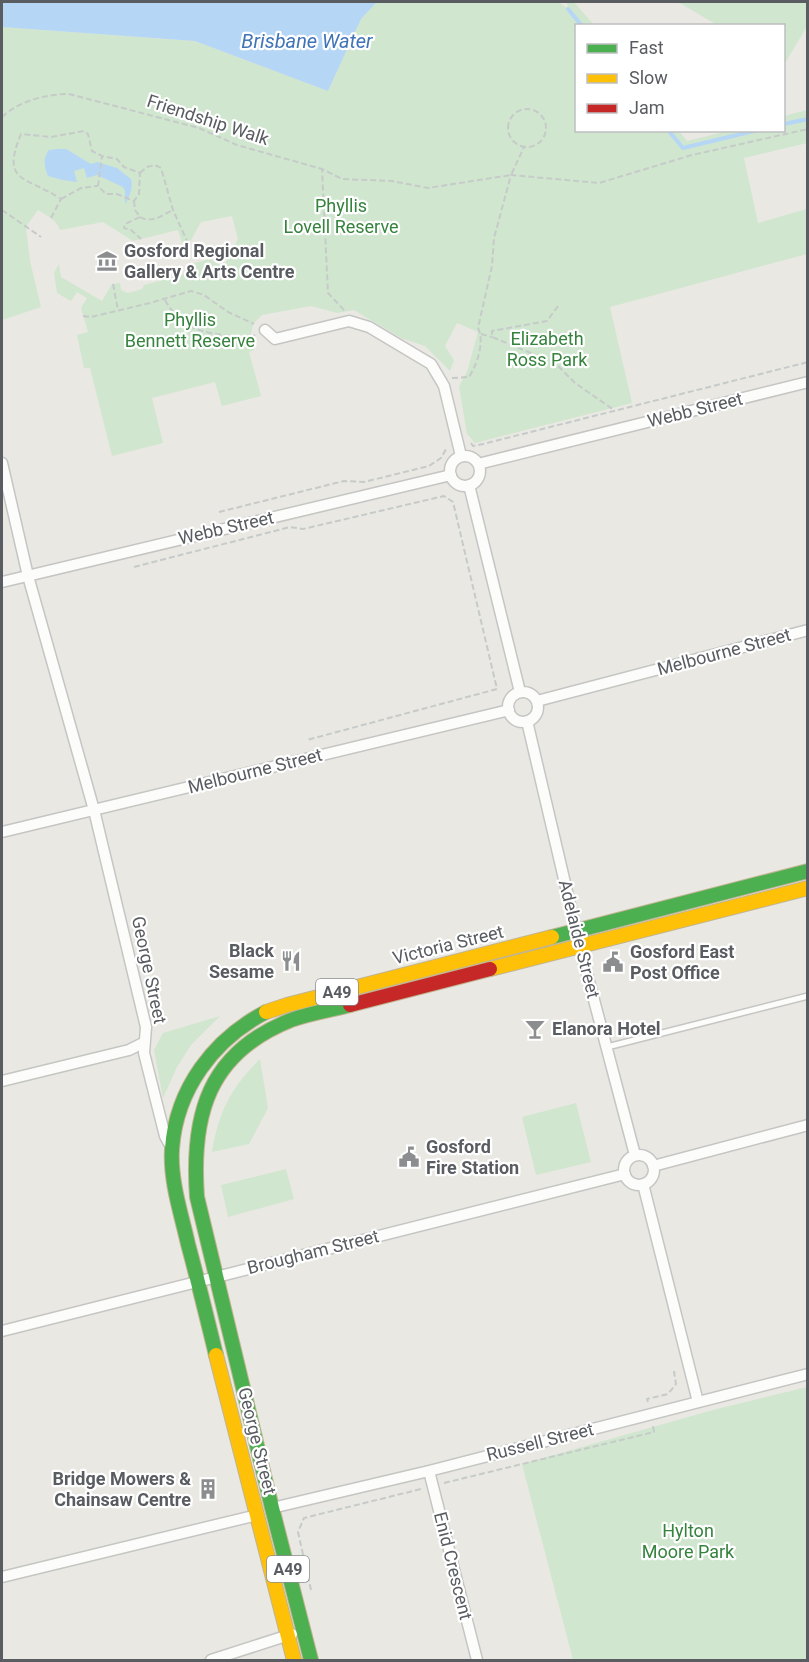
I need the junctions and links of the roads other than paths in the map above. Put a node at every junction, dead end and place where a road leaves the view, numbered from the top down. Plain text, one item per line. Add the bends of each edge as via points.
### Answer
1 (265, 330) road end
2 (807, 382) edge
3 (461, 456) junction
4 (2, 463) edge
5 (478, 464) junction
6 (451, 475) junction
7 (469, 485) junction
8 (28, 576) junction
9 (2, 582) edge
10 (807, 630) edge
11 (520, 692) junction
12 (537, 701) junction
13 (509, 710) junction
14 (527, 721) junction
15 (94, 810) junction
16 (2, 832) edge
17 (807, 871) edge
18 (807, 888) edge
19 (577, 931) junction
20 (580, 947) junction
21 (807, 996) edge
22 (143, 1042) junction
23 (607, 1047) junction
24 (2, 1081) edge
25 (807, 1125) edge
26 (172, 1148) junction
27 (194, 1149) joint
28 (635, 1155) junction
29 (653, 1166) junction
30 (625, 1174) junction
31 (643, 1184) junction
32 (218, 1276) junction
33 (199, 1280) junction
34 (2, 1331) edge
35 (807, 1374) edge
36 (698, 1402) junction
37 (429, 1471) junction
38 (272, 1508) junction
39 (257, 1515) junction
40 (2, 1577) edge
41 (304, 1631) junction
42 (287, 1636) junction
43 (211, 1660) edge
44 (294, 1660) edge
45 (311, 1660) edge
46 (477, 1660) edge

1 - 3 street via 275,339 349,321 369,327 431,364 444,386
2 - 5 street, Webb Street
3 - 5 street via 471,457
3 - 6 street via 453,461
4 - 8 street, George Street
5 - 7 street via 478,476
6 - 7 street via 456,483
6 - 8 street, Webb Street
7 - 11 street
8 - 9 street, Webb Street
8 - 15 street, George Street
10 - 12 street, Melbourne Street
11 - 12 street via 532,694
11 - 13 street via 509,701
12 - 14 street via 537,711
13 - 14 street via 518,720
13 - 15 street, Melbourne Street
14 - 19 street, Adelaide Street
15 - 16 street, Melbourne Street
15 - 22 street, George Street via 146,1027
17 - 19 highway, Victoria Street / A49
18 - 20 highway, Victoria Street / A49
19 - 20 street, Adelaide Street
19 - 26 highway, Victoria Street / A49 via 264,1013 240,1027 199,1069 185,1096
20 - 23 street, Adelaide Street
20 - 27 highway, Victoria Street / A49 via 314,1013 271,1029 231,1059 216,1079 200,1114
21 - 23 lane
22 - 24 street via 129,1050
22 - 26 street, George Street via 165,1136
23 - 28 street, Adelaide Street
25 - 29 street
26 - 33 highway, George Street / A49 via 178,1203
27 - 32 highway, George Street / A49 via 197,1197
28 - 29 street via 649,1158
28 - 30 street via 628,1160
29 - 31 street via 650,1179
30 - 31 street via 630,1181
30 - 32 street, Brougham Street
31 - 36 street
32 - 33 street, Brougham Street
32 - 38 highway, George Street / A49
33 - 34 street, Brougham Street
33 - 39 highway, George Street / A49
35 - 36 street, Russell Street
36 - 37 street, Russell Street
37 - 38 street, Russell Street
37 - 46 street, Enid Crescent
38 - 41 highway, George Street / A49
39 - 40 street
39 - 42 highway, George Street / A49
41 - 42 street
41 - 45 highway, George Street / A49
42 - 43 street
42 - 44 highway, George Street / A49

